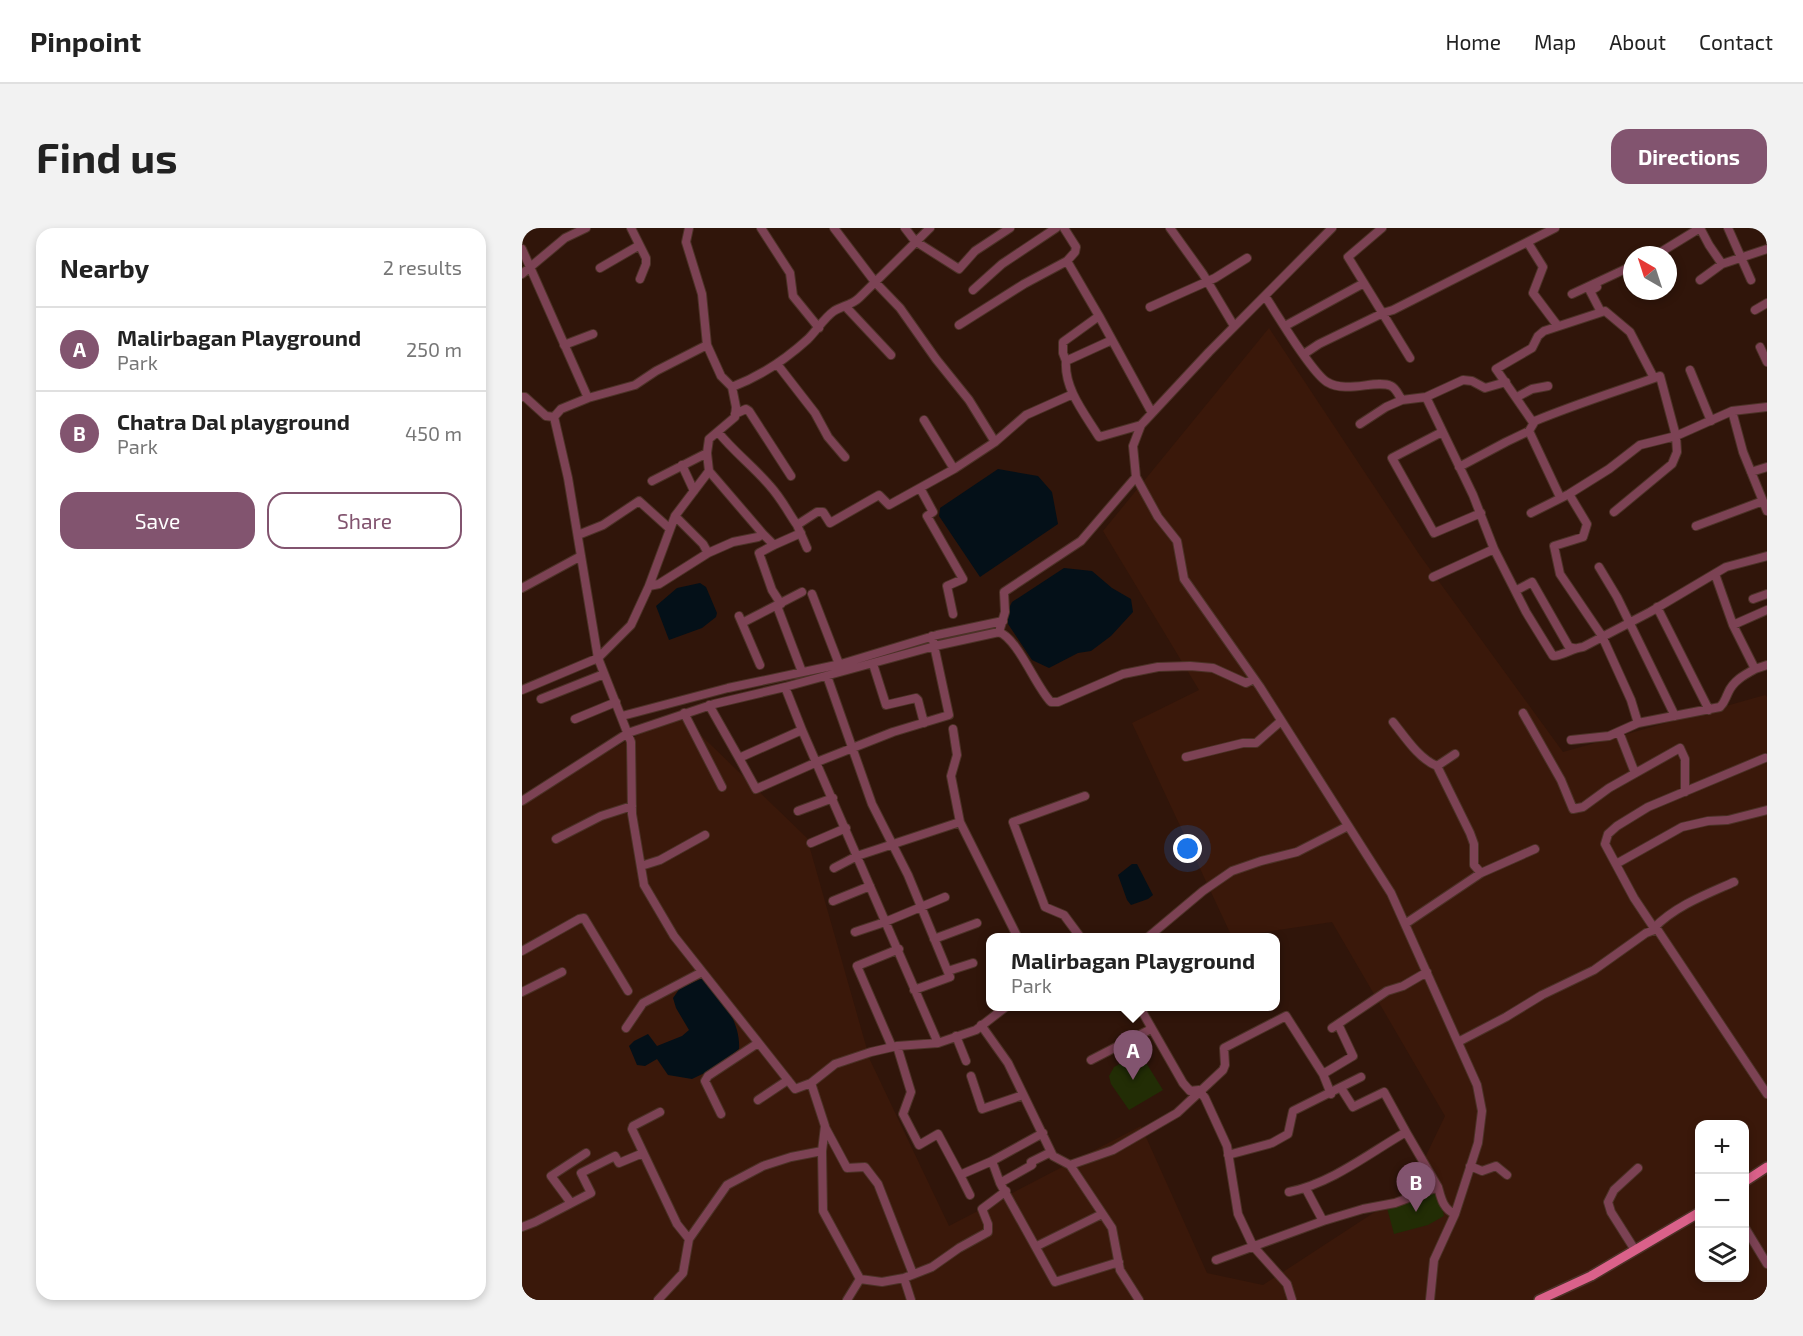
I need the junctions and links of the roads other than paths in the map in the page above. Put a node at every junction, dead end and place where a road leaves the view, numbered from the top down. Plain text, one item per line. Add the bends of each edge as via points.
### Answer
1 (586, 228) edge
2 (631, 228) edge
3 (689, 228) edge
4 (761, 228) edge
5 (834, 228) edge
6 (905, 228) edge
7 (930, 228) edge
8 (1010, 228) edge
9 (1056, 228) edge
10 (1064, 228) edge
11 (1170, 228) edge
12 (1332, 228) edge
13 (1382, 228) edge
14 (1556, 228) edge
15 (1728, 228) edge
16 (1702, 229) edge
17 (915, 241) junction
18 (1528, 243) junction
19 (638, 246) junction
20 (1672, 246) edge
21 (522, 249) edge
22 (1767, 249) edge
23 (1247, 258) dead end
24 (1742, 258) junction
25 (1067, 261) junction
26 (1722, 264) junction
27 (530, 267) junction
28 (600, 268) dead end
29 (1623, 270) edge
30 (522, 274) edge
31 (640, 279) dead end
32 (1751, 279) dead end
33 (1207, 280) junction
34 (1700, 280) dead end
35 (875, 282) junction
36 (1364, 283) junction
37 (1595, 283) junction
38 (973, 290) dead end
39 (1572, 294) dead end
40 (1265, 296) junction
41 (1767, 303) edge
42 (846, 307) junction
43 (1150, 307) dead end
44 (1755, 310) dead end
45 (1601, 312) junction
46 (1383, 313) junction
47 (1099, 316) junction
48 (959, 325) dead end
49 (1557, 325) junction
50 (1285, 326) junction
51 (1234, 327) junction
52 (819, 328) junction
53 (593, 334) dead end
54 (1112, 340) junction
55 (564, 345) junction
56 (707, 345) junction
57 (1760, 347) dead end
58 (1304, 354) junction
59 (891, 355) dead end
60 (1410, 358) dead end
61 (1066, 361) junction
62 (1767, 362) edge
63 (777, 364) junction
64 (1690, 370) dead end
65 (1654, 378) junction
66 (1506, 382) junction
67 (1548, 386) dead end
68 (732, 387) junction
69 (1073, 394) junction
70 (522, 397) edge
71 (1517, 397) junction
72 (588, 398) junction
73 (1426, 398) junction
74 (1402, 400) junction
75 (1767, 407) edge
76 (1732, 411) junction
77 (1152, 413) junction
78 (735, 414) junction
79 (554, 417) junction
80 (924, 420) dead end
81 (1535, 421) junction
82 (1711, 421) junction
83 (1360, 424) dead end
84 (1141, 425) junction
85 (1529, 431) junction
86 (718, 432) junction
87 (1442, 432) junction
88 (1676, 436) junction
89 (995, 442) junction
90 (707, 453) junction
91 (845, 457) dead end
92 (682, 465) junction
93 (1459, 467) junction
94 (1767, 467) edge
95 (954, 470) junction
96 (709, 471) junction
97 (1751, 472) junction
98 (791, 476) dead end
99 (1136, 477) junction
100 (652, 481) dead end
101 (920, 488) junction
102 (694, 490) junction
103 (1569, 494) junction
104 (1560, 497) junction
105 (1763, 501) junction
106 (1767, 511) edge
107 (1614, 512) dead end
108 (1481, 513) junction
109 (1531, 513) dead end
110 (675, 516) junction
111 (1696, 526) dead end
112 (669, 528) junction
113 (799, 529) junction
114 (763, 534) junction
115 (578, 535) junction
116 (774, 545) junction
117 (807, 548) dead end
118 (1494, 549) junction
119 (708, 553) junction
120 (581, 556) junction
121 (1767, 556) edge
122 (1599, 567) dead end
123 (1715, 574) junction
124 (1434, 577) dead end
125 (649, 586) junction
126 (522, 588) edge
127 (1516, 590) junction
128 (802, 592) dead end
129 (812, 594) dead end
130 (1767, 594) edge
131 (1753, 599) dead end
132 (779, 605) junction
133 (1657, 608) junction
134 (1767, 610) edge
135 (953, 614) dead end
136 (1003, 621) junction
137 (1628, 622) junction
138 (1732, 625) junction
139 (999, 632) junction
140 (932, 636) junction
141 (1602, 636) junction
142 (935, 646) junction
143 (1573, 648) junction
144 (598, 658) junction
145 (839, 664) junction
146 (873, 664) junction
147 (760, 665) dead end
148 (1767, 665) edge
149 (1755, 669) junction
150 (802, 672) junction
151 (604, 674) junction
152 (827, 676) junction
153 (1254, 679) junction
154 (785, 687) junction
155 (522, 690) edge
156 (541, 699) dead end
157 (616, 702) junction
158 (708, 705) junction
159 (1709, 710) junction
160 (684, 713) junction
161 (1523, 713) dead end
162 (622, 716) junction
163 (1675, 716) junction
164 (574, 719) dead end
165 (1281, 721) junction
166 (1393, 722) dead end
167 (924, 723) junction
168 (1638, 723) junction
169 (953, 729) dead end
170 (802, 730) junction
171 (1618, 732) junction
172 (628, 734) junction
173 (1571, 740) dead end
174 (854, 749) junction
175 (1455, 754) dead end
176 (1186, 757) dead end
177 (739, 758) junction
178 (1765, 758) dead end
179 (817, 762) junction
180 (1437, 766) junction
181 (1635, 773) junction
182 (722, 787) dead end
183 (1685, 792) junction
184 (1085, 796) dead end
185 (832, 798) junction
186 (522, 801) edge
187 (632, 806) junction
188 (1767, 810) edge
189 (798, 811) dead end
190 (960, 822) junction
191 (1348, 826) junction
192 (846, 828) junction
193 (705, 835) dead end
194 (556, 839) dead end
195 (811, 843) dead end
196 (892, 844) junction
197 (1535, 849) dead end
198 (857, 856) junction
199 (1616, 864) junction
200 (641, 866) junction
201 (834, 868) dead end
202 (1481, 873) junction
203 (1734, 882) dead end
204 (870, 886) junction
205 (945, 897) dead end
206 (833, 901) dead end
207 (921, 908) junction
208 (885, 922) junction
209 (977, 923) dead end
210 (1405, 924) junction
211 (1654, 928) junction
212 (855, 932) dead end
213 (1016, 933) edge
214 (1077, 933) edge
215 (1153, 933) edge
216 (934, 939) junction
217 (899, 949) junction
218 (522, 951) edge
219 (973, 963) dead end
220 (948, 971) junction
221 (562, 972) dead end
222 (702, 972) junction
223 (1427, 972) junction
224 (914, 990) junction
225 (628, 991) dead end
226 (522, 992) edge
227 (1000, 1011) edge
228 (1142, 1011) edge
229 (981, 1025) junction
230 (626, 1028) dead end
231 (1151, 1029) junction
232 (956, 1036) junction
233 (1458, 1042) junction
234 (758, 1043) junction
235 (939, 1043) junction
236 (895, 1046) junction
237 (1091, 1060) dead end
238 (966, 1061) dead end
239 (1323, 1074) junction
240 (970, 1076) dead end
241 (1361, 1077) dead end
242 (788, 1080) junction
243 (812, 1083) junction
244 (1341, 1088) junction
245 (1199, 1090) junction
246 (1331, 1094) junction
247 (1767, 1094) edge
248 (1023, 1095) junction
249 (758, 1100) dead end
250 (660, 1112) dead end
251 (721, 1114) dead end
252 (825, 1126) junction
253 (1406, 1132) junction
254 (1043, 1133) junction
255 (822, 1151) junction
256 (1052, 1152) junction
257 (586, 1153) dead end
258 (643, 1153) junction
259 (1228, 1155) junction
260 (992, 1161) junction
261 (1070, 1165) junction
262 (1470, 1166) junction
263 (1767, 1167) edge
264 (1638, 1168) dead end
265 (960, 1175) junction
266 (1507, 1175) dead end
267 (1749, 1179) edge
268 (1000, 1183) junction
269 (1438, 1186) junction
270 (1306, 1189) junction
271 (1006, 1191) junction
272 (1289, 1192) dead end
273 (970, 1195) dead end
274 (571, 1203) junction
275 (1102, 1214) junction
276 (1455, 1214) junction
277 (1695, 1215) edge
278 (1323, 1221) junction
279 (522, 1227) edge
280 (1745, 1228) edge
281 (688, 1239) junction
282 (1037, 1246) junction
283 (1253, 1246) junction
284 (1635, 1250) junction
285 (1216, 1260) dead end
286 (1119, 1262) junction
287 (1767, 1264) edge
288 (914, 1274) junction
289 (904, 1278) junction
290 (860, 1279) junction
291 (658, 1300) edge
292 (847, 1300) edge
293 (911, 1300) edge
294 (1139, 1300) edge
295 (1292, 1300) edge
296 (1430, 1300) edge
297 (1539, 1300) edge

1 - 27 street via 565,238
2 - 19 street
3 - 56 street via 686,242 702,294
4 - 52 street via 790,273 793,296
5 - 35 street
6 - 17 street
7 - 17 street
8 - 17 street via 975,251 959,269
9 - 38 street via 1002,264
10 - 25 street via 1076,247
11 - 33 street
12 - 40 street
13 - 36 street via 1348,257
14 - 18 street
15 - 24 street
16 - 20 street
16 - 26 street
17 - 35 street
18 - 46 street
18 - 49 street via 1543,267 1533,292
19 - 28 street
19 - 31 street via 646,258
21 - 27 street
22 - 24 street
23 - 33 street
24 - 26 street
24 - 32 street
25 - 47 street
25 - 48 street
26 - 34 street
27 - 30 street
27 - 55 street
29 - 37 street
33 - 43 street
33 - 51 street
35 - 42 street
35 - 89 street via 900,308 969,400
36 - 46 street
36 - 50 street
37 - 39 street
37 - 45 street via 1597,287 1590,291
40 - 50 street
40 - 51 street
41 - 44 street
42 - 52 street via 835,311
42 - 59 street
45 - 49 street
45 - 65 street via 1605,311 1630,332
46 - 58 street
46 - 60 street
47 - 54 street
47 - 61 street via 1063,342
49 - 66 street via 1538,336 1527,352 1496,369
50 - 58 street
51 - 77 street
52 - 63 street
53 - 55 street
54 - 61 street
54 - 77 street
55 - 72 street
56 - 68 street via 721,376
56 - 72 street via 635,385
57 - 62 street
58 - 74 street via 1328,383 1346,387 1391,386
61 - 69 street
63 - 68 street
63 - 91 street
64 - 82 street
65 - 81 street
65 - 88 street via 1660,376
66 - 71 street
66 - 73 street via 1485,388 1463,380
67 - 71 street
68 - 78 street
69 - 84 street via 1099,437
69 - 89 street via 1026,415
70 - 79 street via 546,416
71 - 81 street
72 - 79 street
73 - 74 street
73 - 87 street
74 - 83 street
75 - 76 street
76 - 82 street
76 - 97 street
77 - 84 street
78 - 86 street
78 - 98 street via 749,411
79 - 115 street
80 - 95 street
81 - 85 street
82 - 88 street
84 - 99 street via 1133,446
85 - 93 street
85 - 104 street
86 - 90 street via 709,439
86 - 113 street via 780,498
87 - 93 street
87 - 108 street via 1392,458 1434,533
88 - 103 street via 1638,446
88 - 107 street via 1677,452 1672,464
89 - 95 street
90 - 92 street
90 - 96 street
92 - 100 street
92 - 102 street
93 - 108 street
94 - 97 street
95 - 101 street
96 - 102 street
96 - 114 street
97 - 105 street
99 - 136 street via 1082,541 1004,592
99 - 153 street via 1158,517 1178,541 1184,579
101 - 113 street via 889,505 879,495 830,523 821,511
101 - 135 street via 933,512 927,516 963,579 947,586
102 - 110 street
103 - 104 street
103 - 141 street via 1587,524 1583,537 1554,546 1557,563 1560,574
104 - 109 street
105 - 106 street
105 - 111 street
108 - 118 street
110 - 112 street
110 - 119 street
112 - 115 street via 639,501 603,525
112 - 125 street
113 - 116 street
113 - 117 street
114 - 116 street
114 - 119 street
115 - 120 street
116 - 132 street via 759,553
118 - 124 street
118 - 127 street
119 - 125 street
120 - 126 street
120 - 144 street
121 - 123 street via 1726,567
122 - 137 street
123 - 133 street
123 - 138 street
125 - 144 street via 631,625
127 - 143 street via 1532,582
127 - 143 street via 1553,656
128 - 132 street
129 - 145 street
130 - 131 street
132 - 147 street via 741,620
132 - 150 street
133 - 137 street
133 - 159 street
134 - 138 street
136 - 139 street
136 - 140 street
137 - 141 street
137 - 163 street
138 - 149 street
139 - 142 street
139 - 153 street via 1006,636 1051,702 1123,674 1158,667 1213,668 1246,683
140 - 142 street
140 - 145 street
141 - 143 street
141 - 168 street
142 - 146 street
142 - 167 street via 949,715
144 - 151 street
144 - 155 street
145 - 150 street
146 - 152 street
146 - 167 street via 886,705 916,698
148 - 149 street
149 - 159 street via 1740,677 1720,707
150 - 162 street
151 - 156 street
151 - 157 street
152 - 154 street
152 - 174 street
153 - 165 street
154 - 158 street
154 - 170 street
157 - 162 street
157 - 164 street
158 - 160 street
158 - 177 street
159 - 163 street
160 - 172 street
160 - 182 street
161 - 181 street via 1573,809 1583,807
162 - 172 street
163 - 168 street
165 - 176 street via 1256,742
165 - 191 street
166 - 180 street via 1413,747
167 - 174 street
168 - 171 street
169 - 190 street via 957,755 951,776
170 - 177 street
170 - 179 street
171 - 173 street
171 - 181 street
172 - 186 street
172 - 187 street
174 - 179 street
174 - 196 street via 872,804
175 - 180 street
177 - 179 street via 756,789
178 - 183 street
179 - 185 street
180 - 202 street via 1470,833 1474,865
181 - 183 street via 1680,748 1685,759
183 - 199 street via 1648,807 1608,834 1605,844
184 - 214 street via 1013,822 1045,907 1064,915
185 - 189 street
185 - 192 street
187 - 194 street via 601,816
187 - 200 street
188 - 199 street via 1683,827
190 - 196 street
190 - 213 street
191 - 210 street via 1391,893
191 - 215 street via 1297,852 1232,871
192 - 195 street
192 - 198 street
193 - 200 street
196 - 198 street
196 - 207 street
197 - 202 street
198 - 201 street
198 - 204 street
199 - 211 street
200 - 222 street via 644,885 674,936
202 - 210 street
203 - 211 street via 1701,896
204 - 206 street
204 - 208 street
205 - 207 street
207 - 208 street
207 - 216 street
208 - 212 street
208 - 217 street
209 - 216 street
210 - 223 street
211 - 233 street via 1594,970 1542,994
211 - 247 street
216 - 220 street
217 - 224 street
217 - 236 street via 857,966
218 - 225 street via 584,918
219 - 220 street
220 - 224 street via 950,977
221 - 226 street
222 - 230 street via 643,1003
222 - 234 street
223 - 233 street
223 - 239 street via 1387,991 1335,1026 1353,1056
224 - 235 street
227 - 229 street
228 - 231 street
229 - 232 street
229 - 248 street via 1008,1062
231 - 237 street
231 - 245 street via 1183,1083 1190,1090
232 - 235 street
232 - 238 street
233 - 262 street via 1477,1085 1482,1111
234 - 242 street
234 - 251 street via 705,1081
235 - 236 street
236 - 243 street via 835,1064
236 - 265 street via 911,1092 903,1114 919,1145 938,1134
239 - 245 street via 1286,1016 1224,1048 1223,1070
239 - 246 street
240 - 248 street via 984,1109
241 - 244 street
242 - 243 street via 795,1089
242 - 249 street
243 - 252 street
244 - 246 street
244 - 253 street via 1353,1107 1384,1092
245 - 259 street
245 - 261 street via 1177,1113 1125,1144
246 - 259 street via 1293,1111 1288,1134 1272,1143
248 - 254 street
250 - 258 street via 633,1126
252 - 255 street
252 - 288 street via 847,1168 865,1167 878,1184
253 - 269 street
253 - 270 street
254 - 256 street
254 - 260 street
255 - 281 street via 764,1166 727,1185
255 - 290 street via 823,1211
256 - 261 street
256 - 268 street
257 - 274 street via 551,1176
258 - 274 street via 620,1163 615,1156 581,1173 591,1194
258 - 281 street
259 - 283 street via 1238,1215
260 - 265 street
260 - 268 street
261 - 275 street
262 - 266 street via 1482,1171 1496,1166
262 - 276 street
263 - 267 main road
264 - 284 street via 1614,1190 1608,1202
265 - 273 street
268 - 271 street
269 - 276 street via 1443,1203
269 - 278 street via 1395,1203
270 - 272 street
270 - 278 street
271 - 282 street
271 - 288 street via 982,1209 988,1233
274 - 279 street
275 - 282 street
275 - 286 street via 1112,1228
276 - 296 street via 1434,1260
277 - 284 main road
278 - 283 street
280 - 287 street
281 - 291 street via 683,1274
282 - 286 street via 1055,1282
283 - 285 street
283 - 295 street via 1287,1284
284 - 297 main road
286 - 294 street
288 - 289 street
289 - 290 street via 882,1282
289 - 293 street
290 - 292 street

